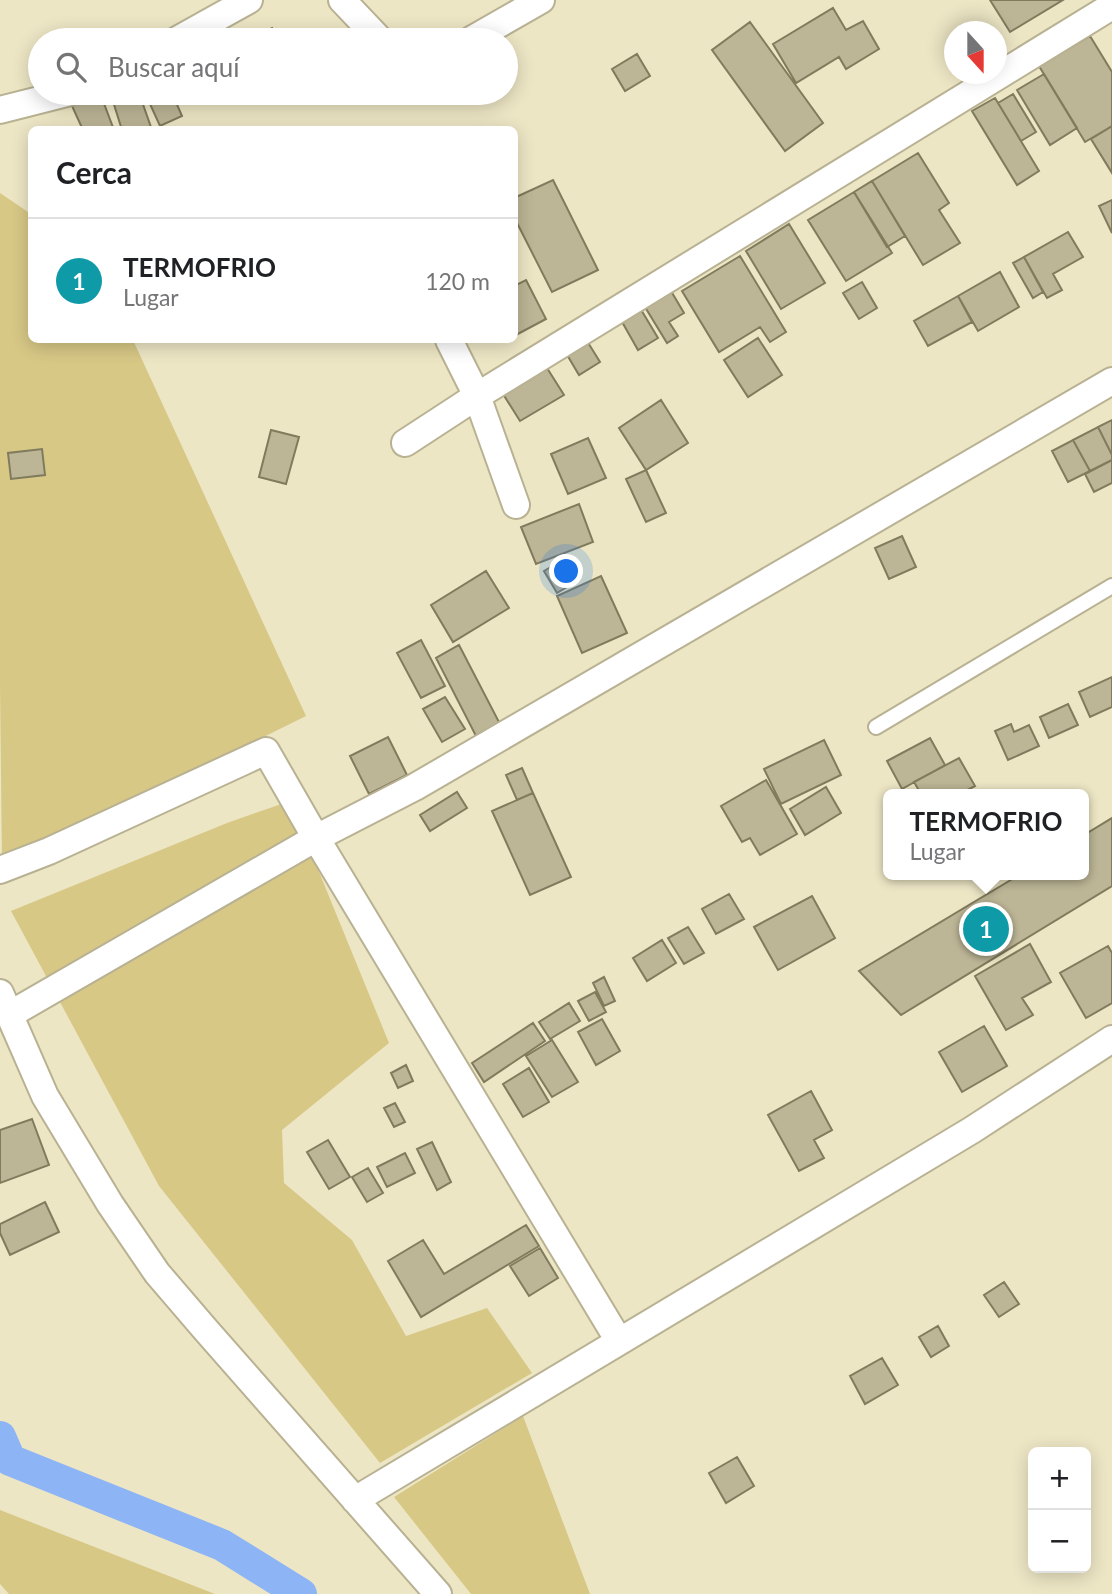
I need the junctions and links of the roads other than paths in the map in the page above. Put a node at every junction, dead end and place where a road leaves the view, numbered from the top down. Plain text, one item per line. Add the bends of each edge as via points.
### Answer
1 (249, 0) edge
2 (342, 0) edge
3 (541, 0) edge
4 (1112, 6) edge
5 (199, 28) edge
6 (369, 28) edge
7 (492, 28) edge
8 (28, 103) edge
9 (0, 110) edge
10 (450, 343) edge
11 (1112, 381) edge
12 (477, 396) junction
13 (405, 443) dead end
14 (516, 505) dead end
15 (1112, 586) edge
16 (876, 727) dead end
17 (316, 838) junction
18 (0, 870) edge
19 (5, 1004) edge
20 (1112, 1039) edge
21 (619, 1341) junction
22 (355, 1500) junction
23 (438, 1594) edge

1 - 5 street
2 - 6 street
3 - 7 street
4 - 12 street
8 - 9 street
10 - 12 street
11 - 17 street via 415,787
12 - 13 street
12 - 14 street
15 - 16 lane
17 - 18 street via 266,751
17 - 19 street
17 - 21 street
19 - 22 street via 45,1096 158,1273
20 - 21 street via 961,1137
21 - 22 street
22 - 23 street

